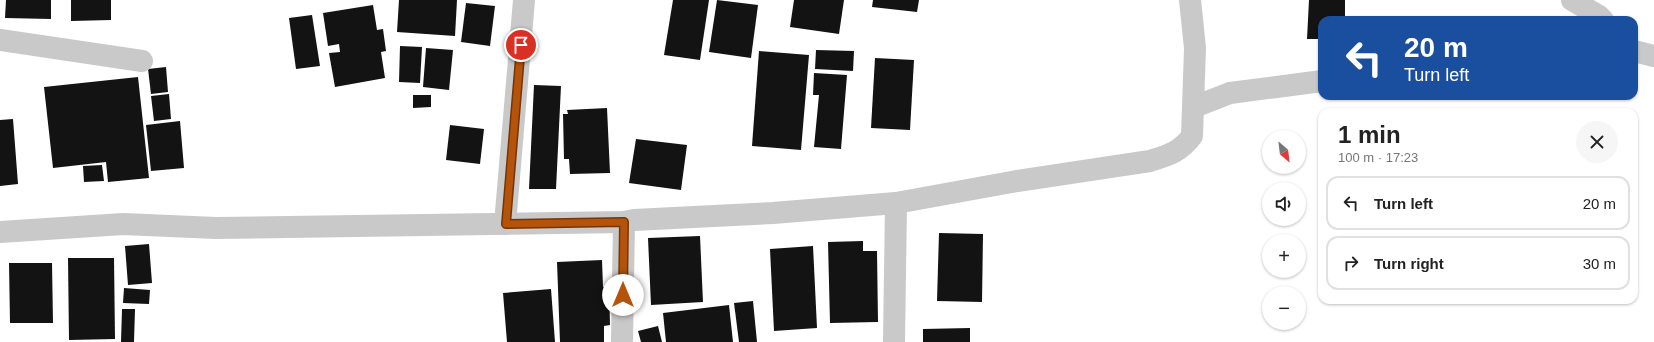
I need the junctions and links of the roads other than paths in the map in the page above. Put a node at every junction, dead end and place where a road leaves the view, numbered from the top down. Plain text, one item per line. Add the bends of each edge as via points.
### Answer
1 (524, 0) edge
2 (1190, 0) edge
3 (1572, 0) edge
4 (1599, 16) edge
5 (0, 40) edge
6 (1638, 52) edge
7 (1654, 56) edge
8 (142, 60) dead end
9 (1318, 82) edge
10 (1194, 107) junction
11 (896, 203) junction
12 (624, 222) junction
13 (506, 224) junction
14 (0, 232) edge
15 (622, 342) edge
16 (894, 342) edge

1 - 13 street
2 - 10 street via 1195,48
3 - 4 street
5 - 8 street
6 - 7 street
9 - 10 street via 1230,93
10 - 11 street via 1192,136 1184,147 1169,156
11 - 12 street
11 - 16 street
12 - 13 street
12 - 15 street
13 - 14 street via 216,228 123,224

